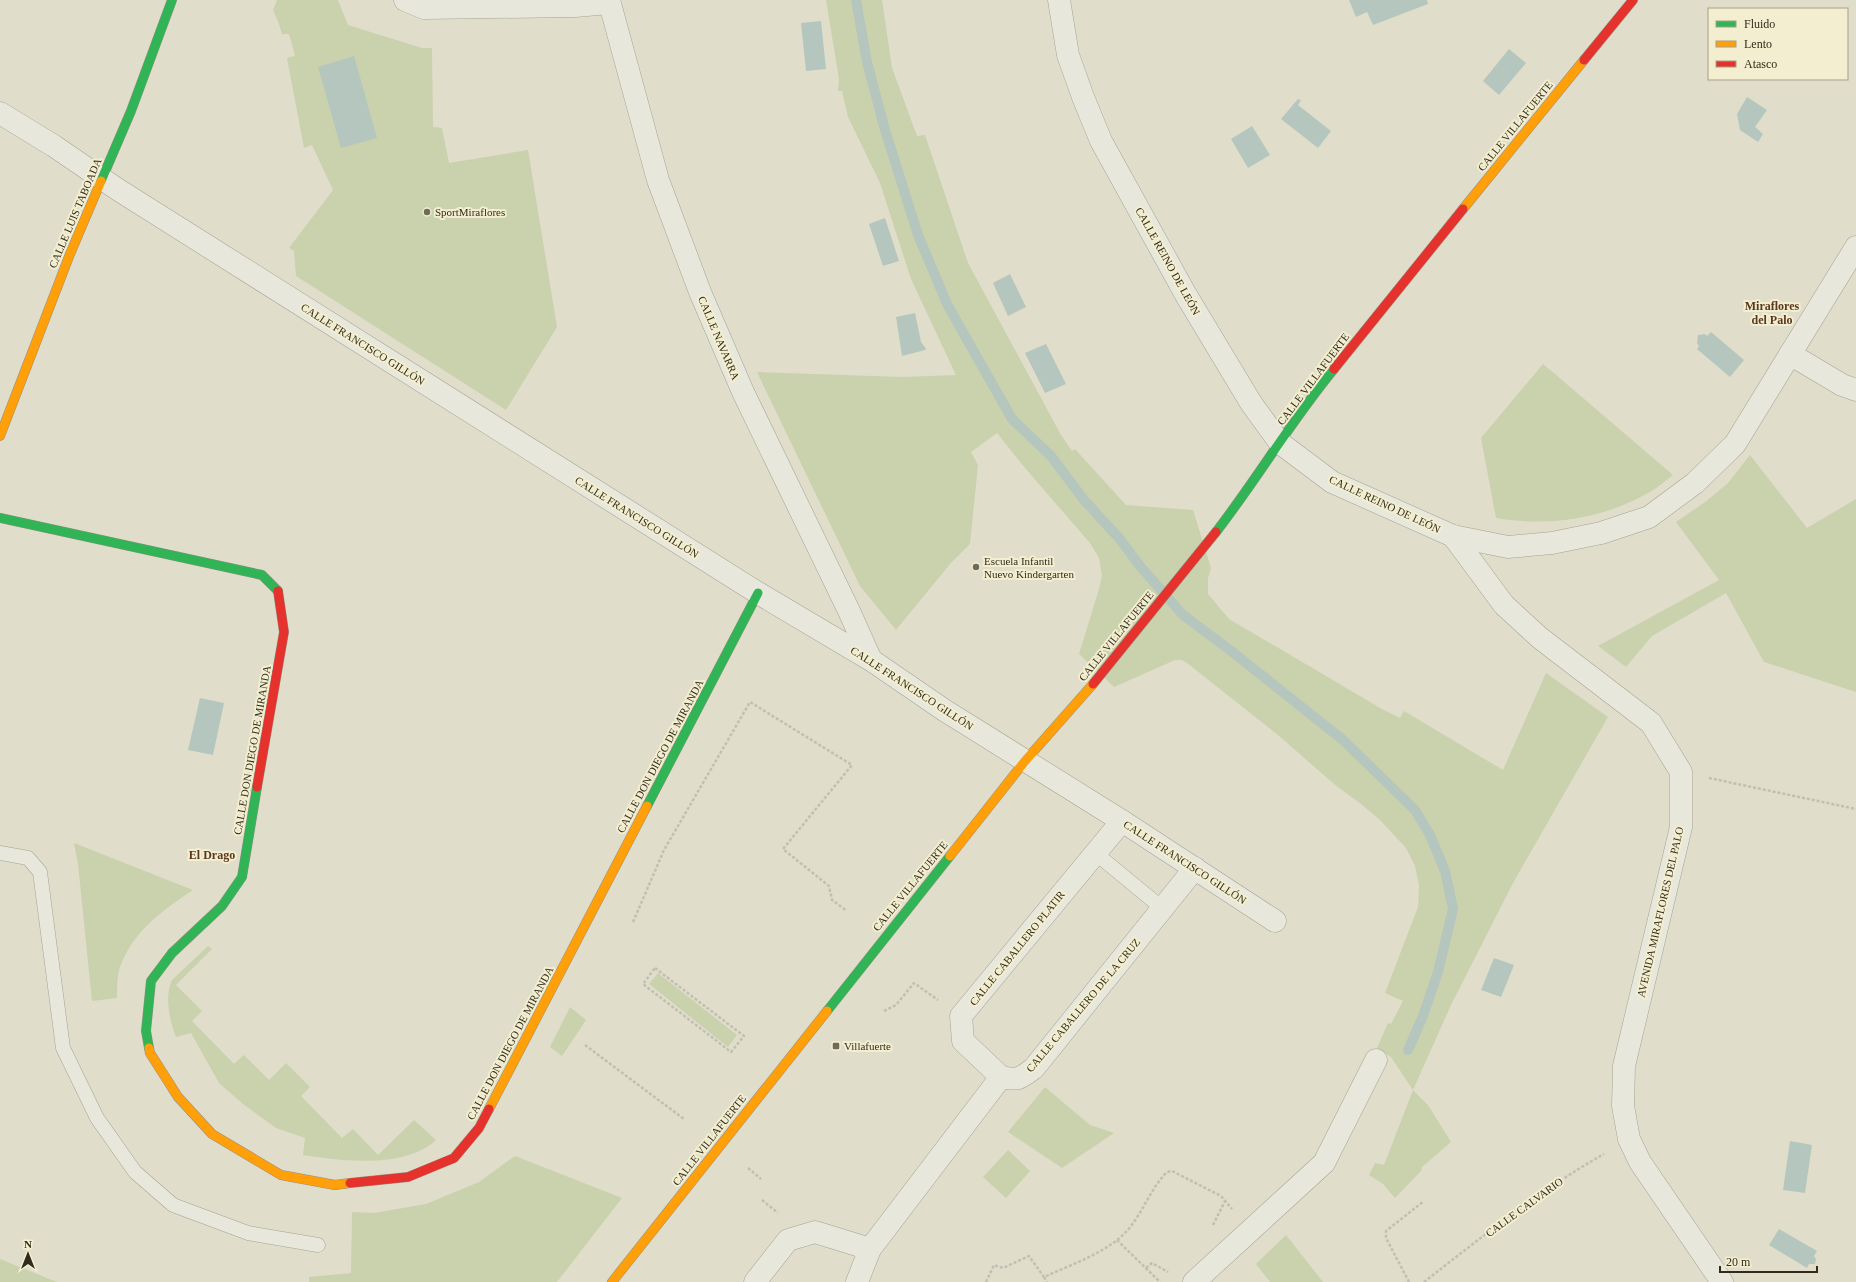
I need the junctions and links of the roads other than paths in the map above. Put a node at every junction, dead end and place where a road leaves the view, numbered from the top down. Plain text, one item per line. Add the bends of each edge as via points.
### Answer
1 (172, 0) edge
2 (404, 0) edge
3 (1059, 0) edge
4 (1633, 0) edge
5 (610, 2) edge
6 (0, 113) edge
7 (103, 179) junction
8 (1856, 247) edge
9 (1790, 354) junction
10 (1856, 390) edge
11 (0, 436) edge
12 (1280, 443) junction
13 (0, 518) edge
14 (1453, 536) junction
15 (758, 593) junction
16 (871, 660) junction
17 (1025, 761) junction
18 (1122, 821) junction
19 (1094, 852) junction
20 (0, 853) edge
21 (1195, 868) junction
22 (1162, 908) junction
23 (1274, 921) dead end
24 (1376, 1060) dead end
25 (1001, 1077) junction
26 (318, 1245) dead end
27 (870, 1248) junction
28 (612, 1282) edge
29 (755, 1282) edge
30 (857, 1282) edge
31 (1194, 1282) edge
32 (1722, 1282) edge

1 - 7 street, CALLE LUIS TABOADA
2 - 5 street via 424,8 575,6
3 - 12 street, CALLE REINO DE LEÓN via 1068,55 1101,140 1186,295 1251,403
4 - 12 street, CALLE VILLAFUERTE via 1311,397
5 - 16 street, CALLE NAVARRA via 658,180 700,292 743,392
6 - 7 street, CALLE FRANCISCO GILLÓN
7 - 11 street, CALLE LUIS TABOADA via 70,254
7 - 15 street, CALLE FRANCISCO GILLÓN
8 - 9 street, CALLE REINO DE LEÓN
9 - 10 street via 1842,385
9 - 14 street, CALLE REINO DE LEÓN via 1735,444 1695,483 1649,517 1601,533 1552,543 1508,547
12 - 14 street, CALLE REINO DE LEÓN via 1332,482
12 - 17 street, CALLE VILLAFUERTE via 1244,496 1204,547 1101,675
13 - 15 street, CALLE DON DIEGO DE MIRANDA via 262,575 279,592 284,632 242,877 222,906 172,953 151,981 146,1031 150,1054 178,1097 212,1134 281,1175 335,1185 408,1177 454,1158 479,1128
14 - 32 street, AVENIDA MIRAFLORES DEL PALO via 1504,604 1540,638 1652,723 1681,772 1681,827 1624,1066 1623,1106 1629,1139 1640,1162
15 - 16 street, CALLE FRANCISCO GILLÓN
16 - 17 street, CALLE FRANCISCO GILLÓN
17 - 18 street, CALLE FRANCISCO GILLÓN
17 - 28 street, CALLE VILLAFUERTE
18 - 19 street, CALLE CABALLERO PLATIR
18 - 21 street, CALLE FRANCISCO GILLÓN
19 - 22 lane
19 - 25 street, CALLE CABALLERO PLATIR via 961,1016 963,1040
20 - 26 lane via 28,858 40,872 63,1048 97,1118 135,1172 173,1205 248,1233
21 - 22 street, CALLE CABALLERO DE LA CRUZ
21 - 23 street, CALLE FRANCISCO GILLÓN
22 - 25 street, CALLE CABALLERO DE LA CRUZ via 1034,1068 1021,1078
24 - 31 street via 1324,1163
25 - 27 street
27 - 29 street via 815,1232 788,1240
27 - 30 street

